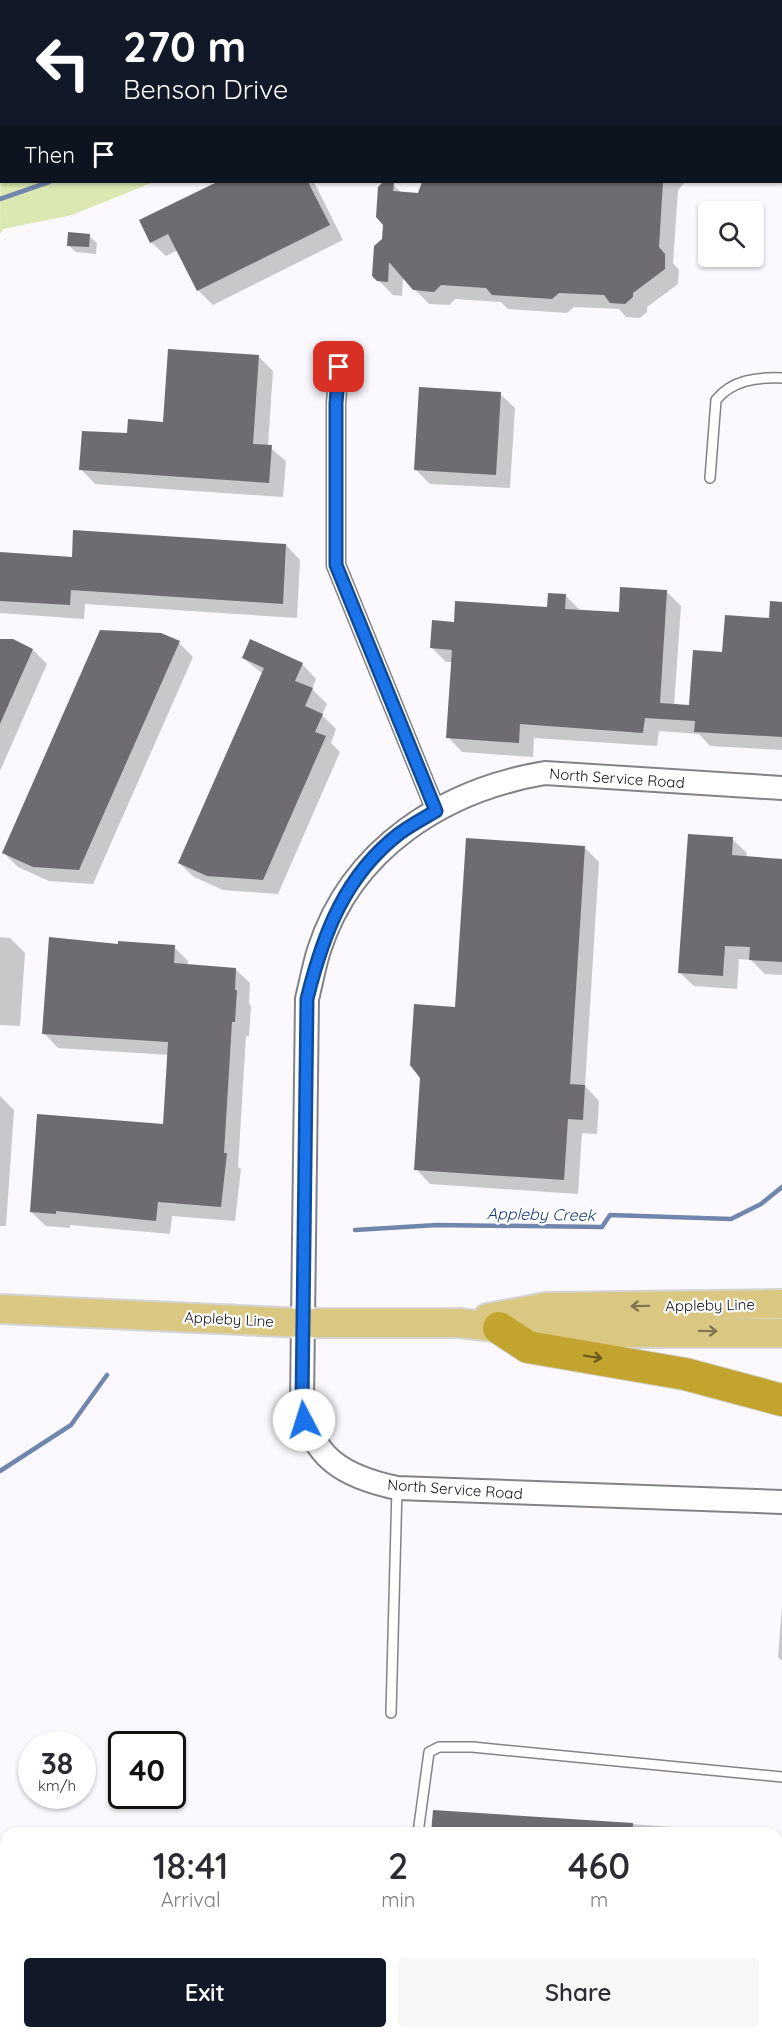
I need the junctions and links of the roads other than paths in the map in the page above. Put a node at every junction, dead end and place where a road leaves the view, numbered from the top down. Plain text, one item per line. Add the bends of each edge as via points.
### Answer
1 (339, 367) dead end
2 (782, 378) edge
3 (710, 478) dead end
4 (782, 788) edge
5 (436, 811) junction
6 (782, 1304) edge
7 (0, 1309) edge
8 (303, 1323) junction
9 (459, 1323) junction
10 (499, 1328) junction
11 (782, 1333) edge
12 (782, 1400) edge
13 (397, 1488) junction
14 (782, 1502) edge
15 (391, 1713) dead end
16 (782, 1777) edge
17 (419, 1827) edge

1 - 5 street via 336,565
2 - 3 lane via 763,377 739,383 716,400
4 - 5 street, North Service Road via 545,773 476,790
5 - 8 street, North Service Road via 400,833 372,860 350,888 319,950 307,999
6 -> 9 main road, Appleby Line via 546,1307
7 - 8 main road, Appleby Line
8 - 9 main road, Appleby Line
8 - 13 street, North Service Road via 302,1401 304,1420 313,1439 324,1455 356,1478
9 - 10 main road, Appleby Line
10 -> 11 main road, Appleby Line via 545,1333
10 -> 12 highway via 528,1347 685,1374
13 - 14 street, North Service Road
13 - 15 lane
16 - 17 lane via 439,1747 429,1752

